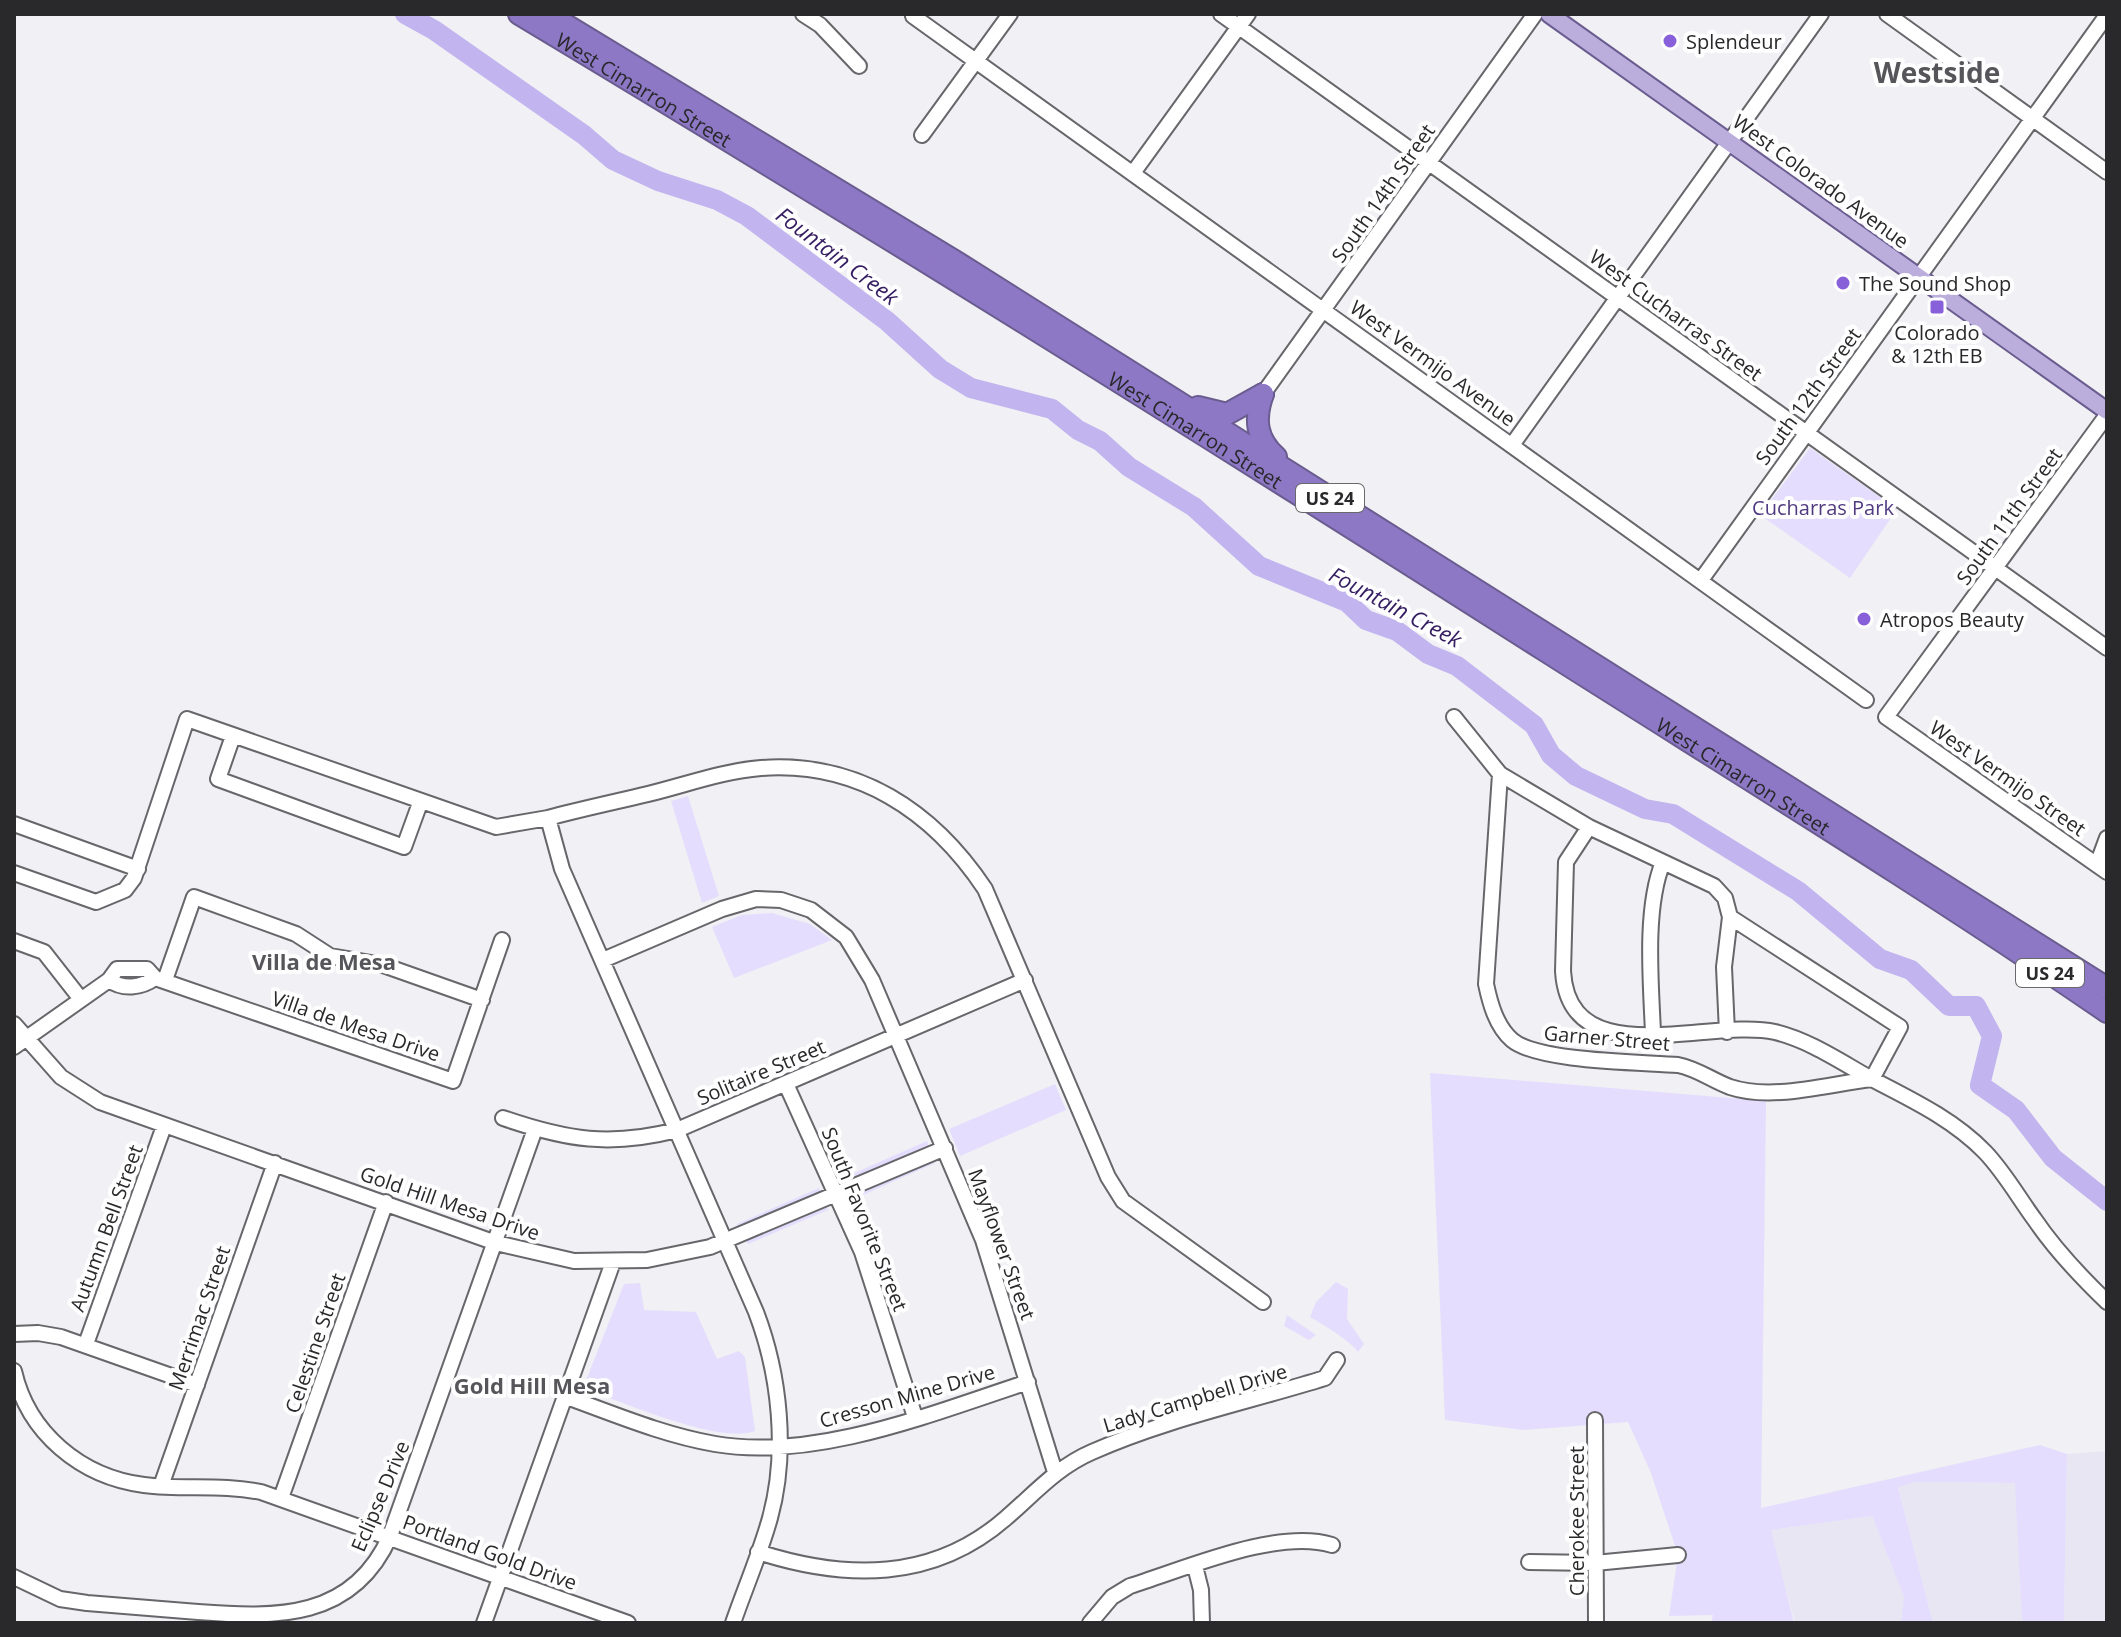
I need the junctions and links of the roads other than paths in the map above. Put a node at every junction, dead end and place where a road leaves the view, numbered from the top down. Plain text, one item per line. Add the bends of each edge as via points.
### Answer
1 (519, 14) edge
2 (548, 14) edge
3 (803, 14) edge
4 (1010, 14) edge
5 (1221, 14) edge
6 (1248, 14) edge
7 (1535, 14) edge
8 (1549, 14) edge
9 (1821, 14) edge
10 (1887, 14) edge
11 (2107, 15) edge
12 (913, 16) edge
13 (1238, 27) junction
14 (975, 61) junction
15 (859, 66) dead end
16 (2032, 118) junction
17 (922, 135) dead end
18 (1730, 140) junction
19 (1428, 163) junction
20 (2107, 172) edge
21 (1133, 173) junction
22 (1919, 277) junction
23 (1616, 296) junction
24 (1325, 310) junction
25 (1137, 376) junction
26 (1263, 394) junction
27 (2107, 413) edge
28 (1805, 434) junction
29 (1512, 445) junction
30 (1323, 494) junction
31 (1997, 569) junction
32 (1701, 580) junction
33 (2107, 648) edge
34 (1866, 700) dead end
35 (1454, 717) dead end
36 (1886, 717) joint
37 (233, 736) junction
38 (1500, 774) junction
39 (420, 803) junction
40 (548, 818) junction
41 (14, 824) edge
42 (1589, 827) junction
43 (2107, 838) edge
44 (1663, 862) junction
45 (2102, 868) edge
46 (138, 869) junction
47 (14, 873) edge
48 (1730, 917) junction
49 (502, 940) dead end
50 (14, 941) edge
51 (603, 960) junction
52 (160, 979) junction
53 (1025, 980) junction
54 (2107, 988) edge
55 (80, 998) junction
56 (482, 1000) junction
57 (2107, 1012) edge
58 (14, 1024) edge
59 (1727, 1032) junction
60 (1653, 1033) junction
61 (26, 1036) junction
62 (895, 1036) junction
63 (14, 1047) edge
64 (1872, 1079) junction
65 (786, 1084) junction
66 (503, 1118) dead end
67 (164, 1126) junction
68 (535, 1129) junction
69 (677, 1130) junction
70 (945, 1148) junction
71 (275, 1163) junction
72 (836, 1194) junction
73 (386, 1202) junction
74 (725, 1241) junction
75 (496, 1243) junction
76 (613, 1262) junction
77 (1263, 1302) dead end
78 (2107, 1302) edge
79 (14, 1334) edge
80 (86, 1344) junction
81 (1337, 1360) dead end
82 (14, 1371) edge
83 (1028, 1382) junction
84 (197, 1385) junction
85 (564, 1396) junction
86 (915, 1417) junction
87 (1595, 1420) dead end
88 (779, 1446) junction
89 (1055, 1472) junction
90 (161, 1486) junction
91 (281, 1498) junction
92 (390, 1536) junction
93 (1332, 1545) dead end
94 (758, 1552) junction
95 (1678, 1555) dead end
96 (1529, 1562) dead end
97 (1595, 1563) junction
98 (1195, 1566) junction
99 (500, 1575) junction
100 (14, 1577) edge
101 (153, 1616) edge
102 (484, 1623) edge
103 (628, 1623) edge
104 (733, 1623) edge
105 (1090, 1623) edge
106 (1202, 1623) edge
107 (1596, 1623) edge

1 - 57 highway, West Cimarron Street / US 24 via 1424,573 1981,926
2 - 25 highway, West Cimarron Street / US 24
3 - 15 street
4 - 14 street
5 - 13 street, West Cucharras Street
6 - 13 street
7 - 19 street, South 14th Street
8 - 18 main road, West Colorado Avenue
9 - 18 street
10 - 16 street
11 - 16 street, South 12th Street
12 - 14 street, West Vermijo Avenue
13 - 19 street, West Cucharras Street
13 - 21 street
14 - 17 street
14 - 21 street, West Vermijo Avenue
16 - 20 street
16 - 22 street, South 12th Street
18 - 22 main road, West Colorado Avenue
18 - 23 street
19 - 23 street, West Cucharras Street
19 - 24 street, South 14th Street
21 - 24 street, West Vermijo Avenue
22 - 27 main road, West Colorado Avenue
22 - 28 street, South 12th Street
23 - 28 street, West Cucharras Street
23 - 29 street
24 - 26 street, South 14th Street
24 - 29 street, West Vermijo Avenue
25 - 26 highway via 1217,414 1234,413
25 - 30 highway, West Cimarron Street / US 24
26 - 30 highway via 1257,419 1262,441
27 - 31 street, South 11th Street
28 - 31 street, West Cucharras Street
28 - 32 street, South 12th Street
29 - 32 street, West Vermijo Avenue
30 - 54 highway, West Cimarron Street / US 24
31 - 33 street, West Cucharras Street
31 - 36 street, South 11th Street
32 - 34 street, West Vermijo Avenue
35 - 38 street
36 - 45 street, West Vermijo Street
37 - 39 street
37 - 39 street via 218,779 404,847
37 - 46 street via 187,719
38 - 42 street
38 - 64 street, Garner Street via 1486,984 1491,1005 1511,1039 1530,1051 1551,1055 1678,1065 1761,1093
39 - 40 street via 496,827
40 - 51 street via 562,869
40 - 53 street via 763,768 820,771 877,789 921,814 959,851 985,889
41 - 46 street
42 - 44 street
42 - 60 street via 1566,862 1564,984 1592,1027 1611,1034
43 - 45 street
44 - 48 street via 1714,886 1725,898
44 - 60 street via 1655,896 1650,976
46 - 47 street via 125,890 96,902
48 - 59 street via 1724,967
48 - 64 street via 1900,1027
49 - 56 street
50 - 55 street via 44,952
51 - 62 street, Mayflower Street via 745,901 781,900 811,910 846,937 865,965
51 - 69 street
52 - 55 street, Villa de Mesa Drive via 147,969 117,969
52 - 56 street, Villa de Mesa Drive via 453,1081
52 - 56 street via 194,897 296,934 330,956 383,965
53 - 62 street, Solitaire Street
53 - 77 street via 1123,1201
55 - 61 street, Villa de Mesa Drive
58 - 61 street, Gold Hill Mesa Drive
59 - 60 street
59 - 64 street via 1772,1031 1811,1045
61 - 63 street
61 - 67 street, Gold Hill Mesa Drive via 83,1094
62 - 65 street, Solitaire Street
62 - 70 street, Mayflower Street
64 - 78 street via 1908,1096 1984,1151 2066,1262
65 - 69 street, Solitaire Street
65 - 72 street, South Favorite Street
66 - 68 street, Solitaire Street
67 - 71 street, Gold Hill Mesa Drive
67 - 80 street, Autumn Bell Street
68 - 69 street, Solitaire Street via 574,1139 615,1141
68 - 75 street, Eclipse Drive
69 - 74 street
70 - 72 street, Gold Hill Mesa Drive
70 - 83 street, Mayflower Street via 983,1240
71 - 73 street, Gold Hill Mesa Drive
71 - 84 street, Merrimac Street
72 - 74 street, Gold Hill Mesa Drive
72 - 86 street, South Favorite Street via 880,1300
73 - 75 street, Gold Hill Mesa Drive
73 - 91 street, Celestine Street
74 - 76 street, Gold Hill Mesa Drive via 678,1255
74 - 88 street via 767,1345
75 - 76 street, Gold Hill Mesa Drive via 551,1257
75 - 92 street, Eclipse Drive
76 - 85 street
79 - 80 street via 49,1334
80 - 84 street
81 - 89 street, Lady Campbell Drive via 1325,1378 1133,1436
82 - 90 street, Portland Gold Drive via 38,1425 63,1451 105,1476
83 - 86 street, Cresson Mine Drive
83 - 89 street, Mayflower Street
84 - 90 street, Merrimac Street
85 - 88 street, Cresson Mine Drive via 689,1438
85 - 99 street
86 - 88 street, Cresson Mine Drive via 842,1438
87 - 97 street, Cherokee Street
88 - 94 street via 770,1518
89 - 94 street, Lady Campbell Drive via 1003,1521 926,1563 834,1571
90 - 91 street, Portland Gold Drive via 238,1487
91 - 92 street, Portland Gold Drive
92 - 99 street, Portland Gold Drive
92 - 101 street, Eclipse Drive via 357,1583 308,1610 268,1616
93 - 98 street via 1312,1539
94 - 104 street
95 - 97 street
96 - 97 street
97 - 107 street, Cherokee Street
98 - 105 street via 1130,1586 1112,1597
98 - 106 street
99 - 102 street
99 - 103 street, Portland Gold Drive
100 - 101 street, Eclipse Drive via 60,1599

